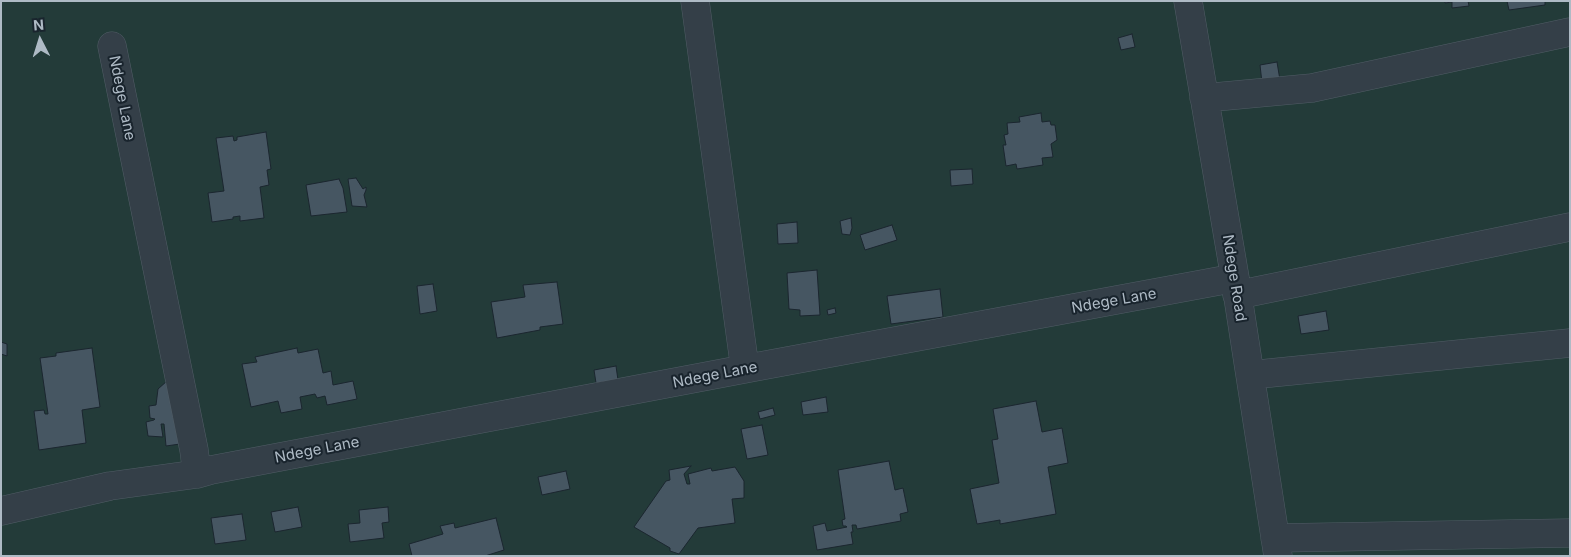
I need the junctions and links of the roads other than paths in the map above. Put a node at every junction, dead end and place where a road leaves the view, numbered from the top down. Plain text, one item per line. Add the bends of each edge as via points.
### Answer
1 (695, 1) edge
2 (1188, 1) edge
3 (1570, 32) edge
4 (112, 46) dead end
5 (1204, 98) junction
6 (1570, 227) edge
7 (1236, 287) junction
8 (1570, 344) edge
9 (745, 369) junction
10 (1250, 375) junction
11 (197, 474) junction
12 (1, 511) edge
13 (1570, 533) edge
14 (1277, 547) edge

1 - 9 street
2 - 5 street, Ndege Road
3 - 5 street via 1312,88
4 - 11 street, Ndege Lane
5 - 7 street, Ndege Road
6 - 7 street, Ndege Lane
7 - 9 street, Ndege Lane
7 - 10 street, Ndege Road
8 - 10 street
9 - 11 street, Ndege Lane
10 - 14 street, Ndege Road
11 - 12 street, Ndege Lane via 110,486
13 - 14 street

